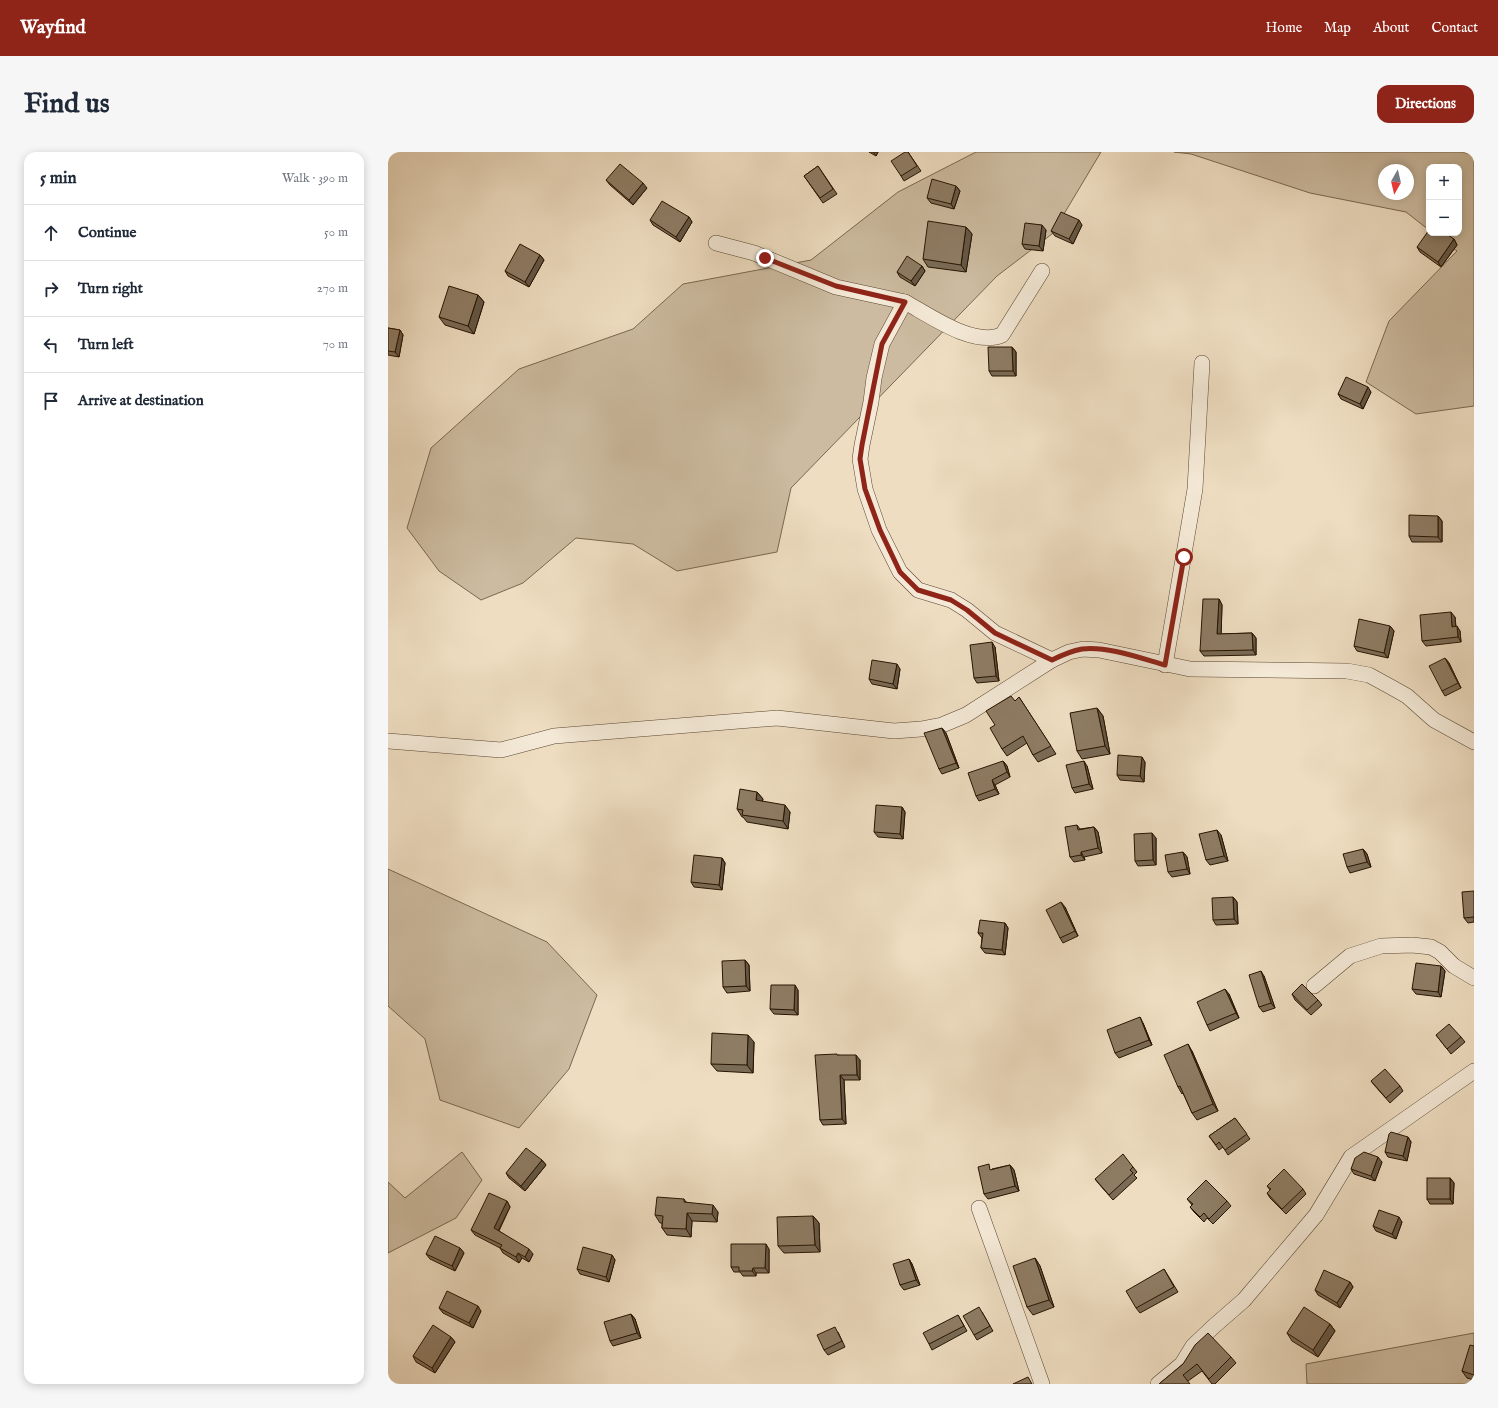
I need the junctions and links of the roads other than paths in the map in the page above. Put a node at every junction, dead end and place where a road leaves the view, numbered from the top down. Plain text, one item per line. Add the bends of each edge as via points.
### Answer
1 (716, 243) dead end
2 (1042, 271) dead end
3 (905, 302) junction
4 (1202, 362) dead end
5 (1052, 660) junction
6 (1165, 665) junction
7 (388, 741) edge
8 (1474, 742) edge
9 (1474, 978) edge
10 (1314, 986) dead end
11 (1474, 1071) edge
12 (979, 1208) dead end
13 (1042, 1384) edge
14 (1158, 1384) edge

1 - 3 street via 754,253 836,286
2 - 3 street via 1002,334 996,337 966,334
3 - 5 street via 882,344 860,459 865,489 880,530 900,572 918,590 951,600 995,633
4 - 6 street via 1195,489
5 - 6 street via 1069,652 1088,649
5 - 7 street via 966,715 942,725 921,729 894,731 777,718 554,736 501,750
6 - 8 street via 1190,669 1347,671 1369,675 1407,696 1434,720
9 - 10 street via 1431,947 1381,946 1350,956
11 - 14 street via 1351,1157 1316,1215 1244,1300 1193,1346 1182,1364
12 - 13 street

